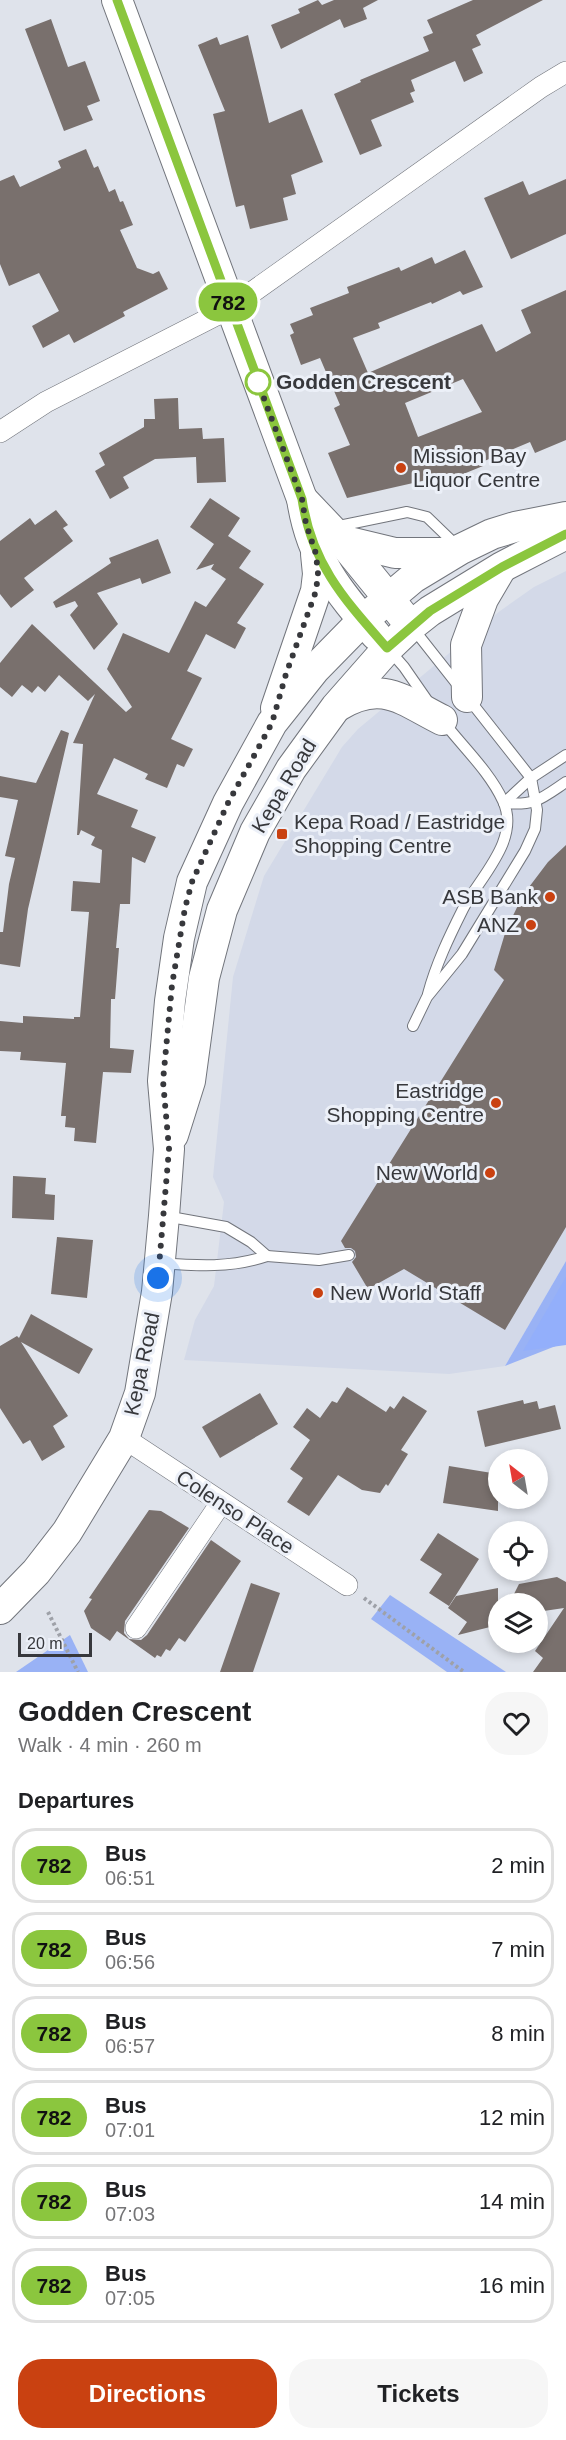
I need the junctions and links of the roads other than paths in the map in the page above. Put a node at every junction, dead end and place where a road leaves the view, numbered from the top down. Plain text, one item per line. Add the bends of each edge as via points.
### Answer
1 (117, 0) edge
2 (566, 72) edge
3 (230, 308) junction
4 (0, 432) edge
5 (566, 516) edge
6 (566, 534) edge
7 (328, 541) junction
8 (457, 551) junction
9 (502, 567) junction
10 (389, 599) junction
11 (363, 620) junction
12 (411, 626) junction
13 (387, 648) junction
14 (466, 697) junction
15 (336, 707) junction
16 (442, 720) junction
17 (272, 723) junction
18 (566, 755) edge
19 (531, 778) junction
20 (566, 782) edge
21 (537, 801) junction
22 (504, 803) junction
23 (427, 997) junction
24 (413, 1026) dead end
25 (169, 1149) junction
26 (164, 1216) junction
27 (349, 1255) dead end
28 (267, 1256) junction
29 (160, 1263) junction
30 (124, 1438) junction
31 (221, 1503) junction
32 (347, 1585) road end
33 (0, 1609) edge
34 (136, 1628) dead end

1 - 3 main road
2 - 3 street
3 - 4 street via 46,402
3 - 7 main road via 302,499 306,524
5 - 8 main road, Kepa Road via 500,532
6 - 9 main road, Kepa Road
7 - 8 main road via 395,553
7 - 8 lane via 407,512 427,517
7 - 10 main road
7 - 11 main road via 347,602
7 - 17 main road via 316,591
8 - 10 main road, Kepa Road via 413,578
9 - 12 main road, Kepa Road
9 - 14 main road via 483,599 466,645
10 - 11 main road, Kepa Road
10 - 12 main road
11 - 13 main road
11 - 17 main road, Kepa Road via 315,669
12 - 13 main road, Kepa Road
12 - 14 lane
13 - 15 main road, Kepa Road
13 - 16 lane
14 - 19 lane
15 - 16 main road via 356,695 387,693
15 - 25 main road, Kepa Road via 274,797 222,910 204,978 190,1081
16 - 22 lane via 493,783
17 - 25 main road, Kepa Road via 228,803 192,882 185,908 172,985 163,1081
18 - 19 lane
19 - 21 lane
19 - 22 lane
20 - 21 lane
21 - 22 lane via 525,805
21 - 23 lane via 535,829 525,851 462,954
22 - 23 lane via 506,834 499,852 460,916 435,968
23 - 24 lane
25 - 26 main road, Kepa Road
26 - 28 lane via 226,1227
26 - 29 main road, Kepa Road
27 - 28 lane via 319,1260
28 - 29 lane via 210,1267
29 - 30 main road, Kepa Road via 140,1393
30 - 31 street, Colenso Place
30 - 33 main road, Kepa Road via 68,1532
31 - 32 street, Colenso Place
31 - 34 street

